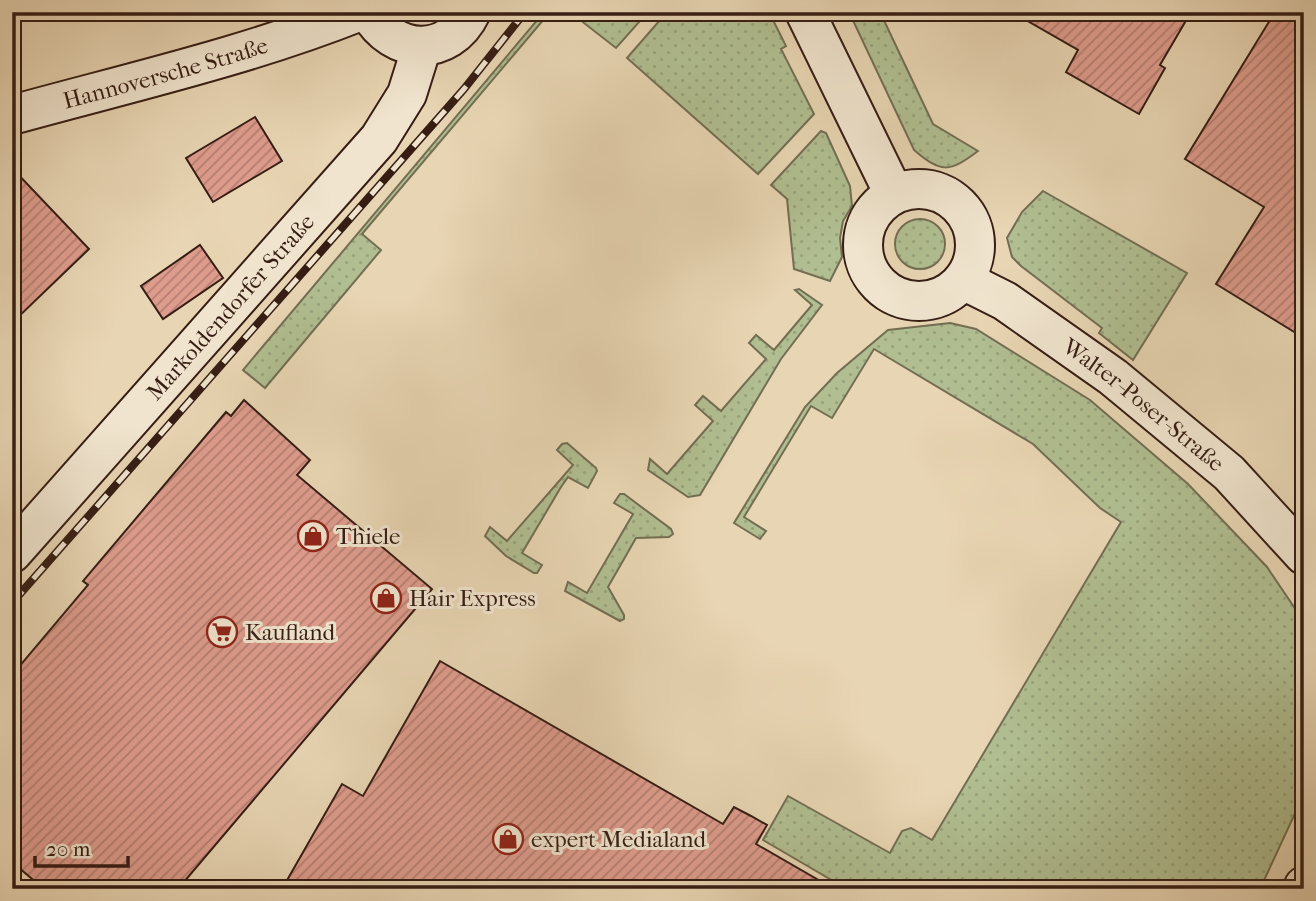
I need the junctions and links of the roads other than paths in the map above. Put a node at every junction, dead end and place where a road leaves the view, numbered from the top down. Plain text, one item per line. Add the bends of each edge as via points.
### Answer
1 (358, 12) edge
2 (369, 12) edge
3 (471, 12) edge
4 (805, 12) edge
5 (422, 46) junction
6 (12, 116) edge
7 (894, 194) junction
8 (963, 280) junction
9 (12, 553) edge
10 (1304, 555) edge

1 - 6 main road, Hannoversche Straße via 311,31
2 - 5 main road via 388,37
3 - 5 main road via 465,24 446,40
4 - 7 main road
5 - 9 main road, Markoldendorfer Straße via 407,94 379,138
7 - 8 main road via 923,189 944,195 962,208 975,236 971,267
7 - 8 main road via 874,211 863,235 865,261 878,285 893,296 931,300 949,293
8 - 10 main road, Walter-Poser-Straße via 1005,301 1113,377 1229,473

